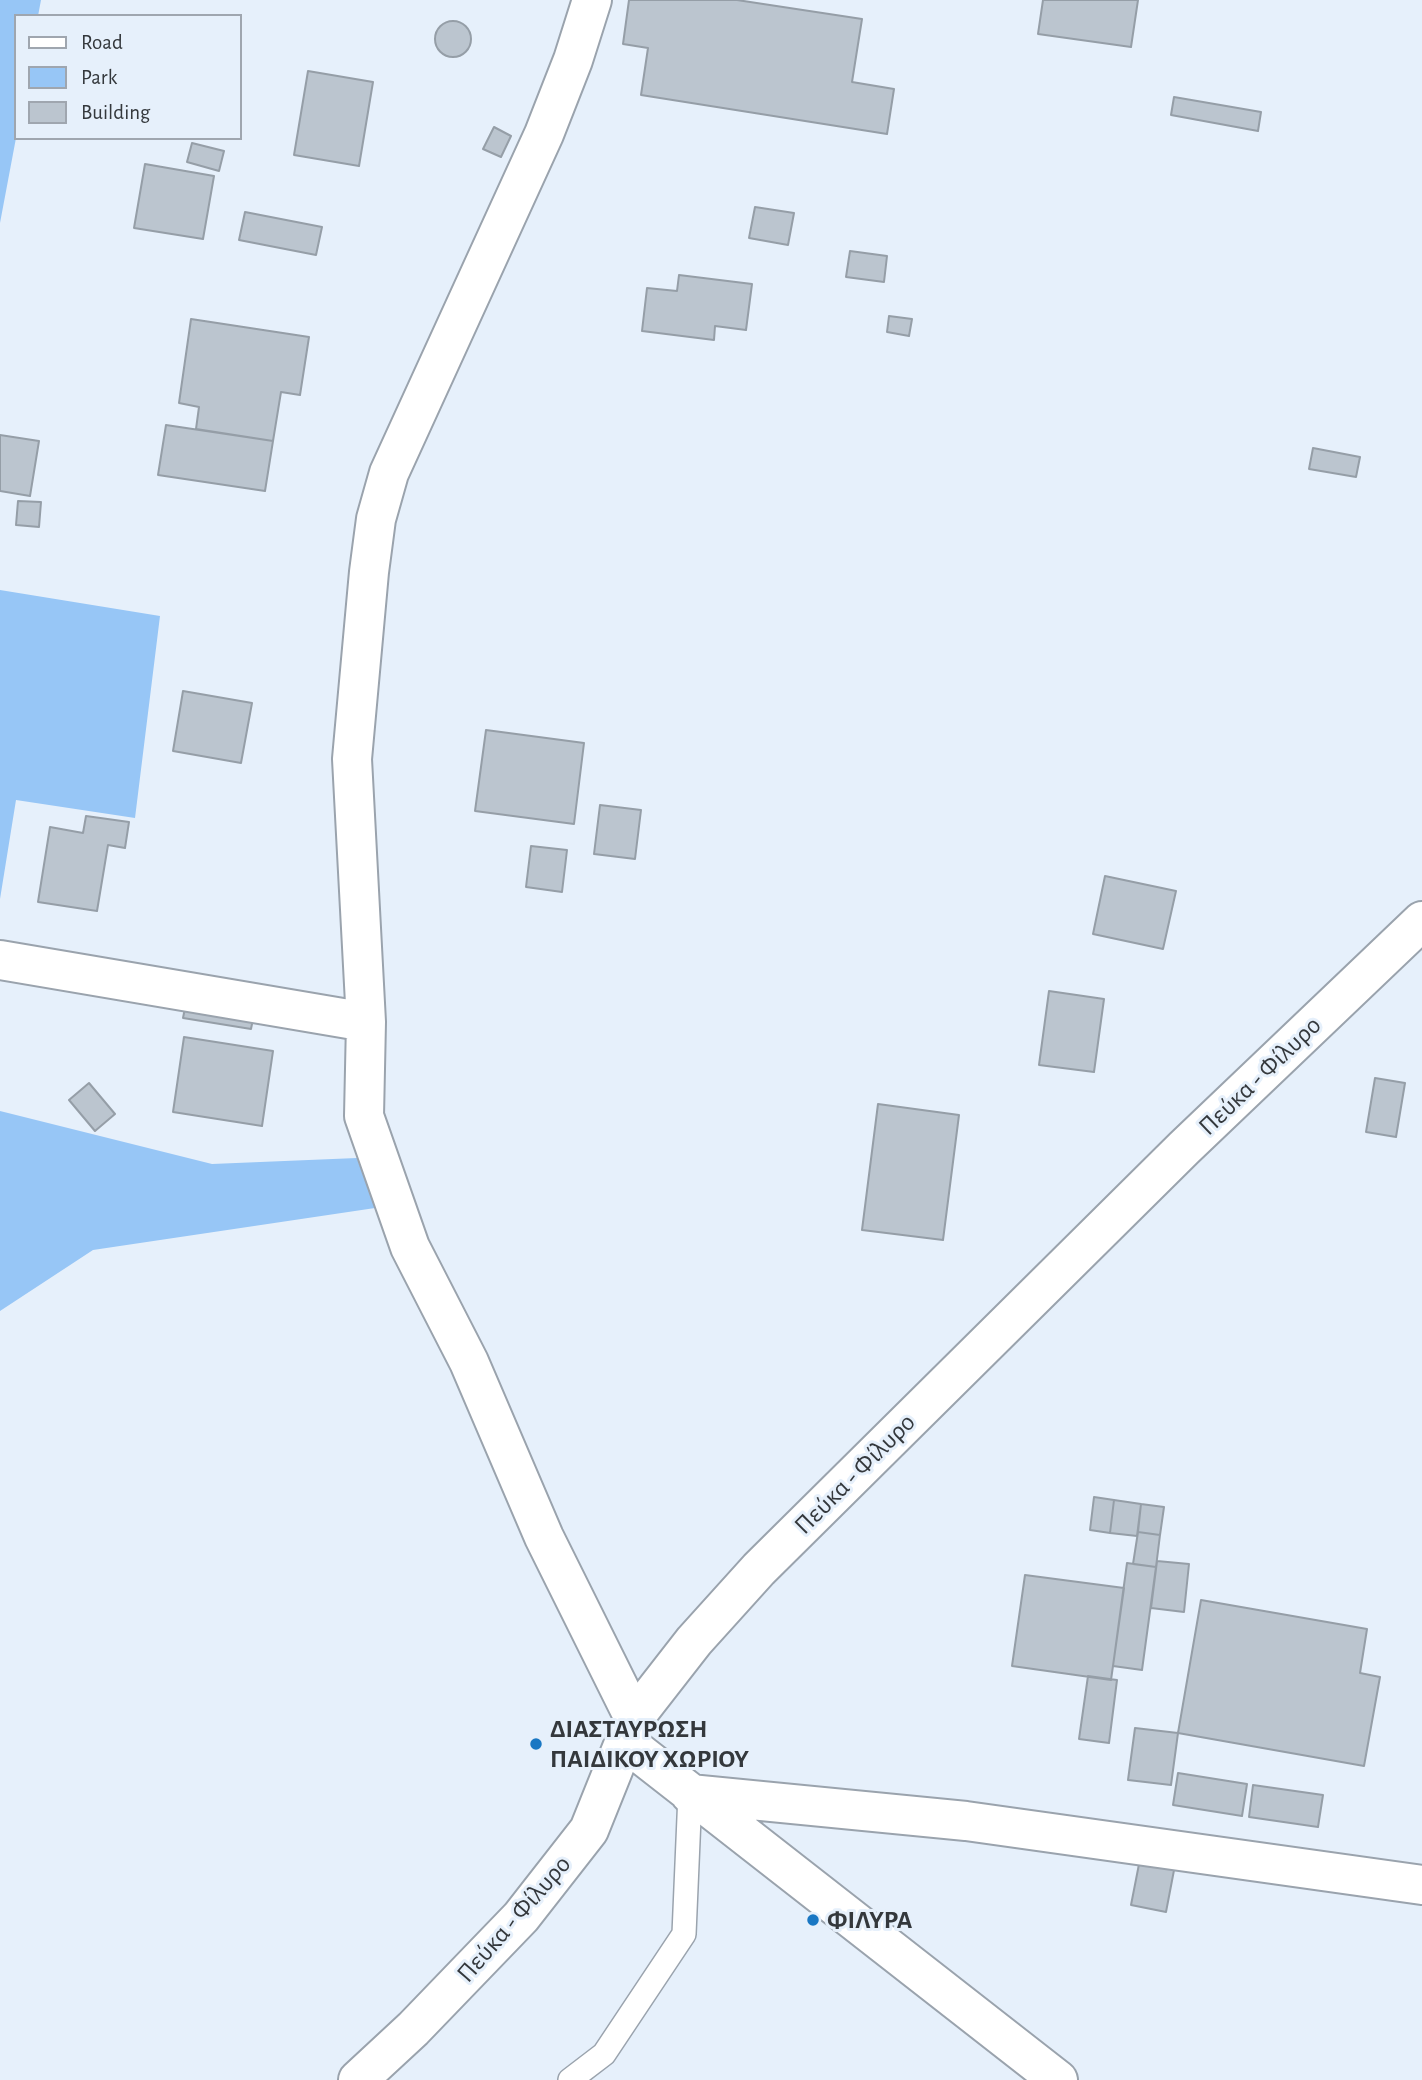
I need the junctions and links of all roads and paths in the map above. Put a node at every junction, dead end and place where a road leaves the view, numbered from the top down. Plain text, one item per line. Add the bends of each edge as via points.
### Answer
1 (592, 0) edge
2 (1422, 921) edge
3 (0, 960) edge
4 (366, 1022) junction
5 (629, 1730) junction
6 (690, 1794) junction
7 (1422, 1885) edge
8 (358, 2080) edge
9 (570, 2080) edge
10 (1058, 2080) edge

1 - 4 street via 544,134 388,473 376,519 352,759
2 - 5 street, Πεύκα - Φίλυρο via 1174,1158 768,1560 694,1641
3 - 4 street
4 - 5 street via 365,1116 410,1247 469,1362
5 - 6 street
5 - 8 street, Πεύκα - Φίλυρο via 589,1830 521,1917
6 - 7 street via 966,1821
6 - 9 lane via 684,1934 604,2054
6 - 10 street

